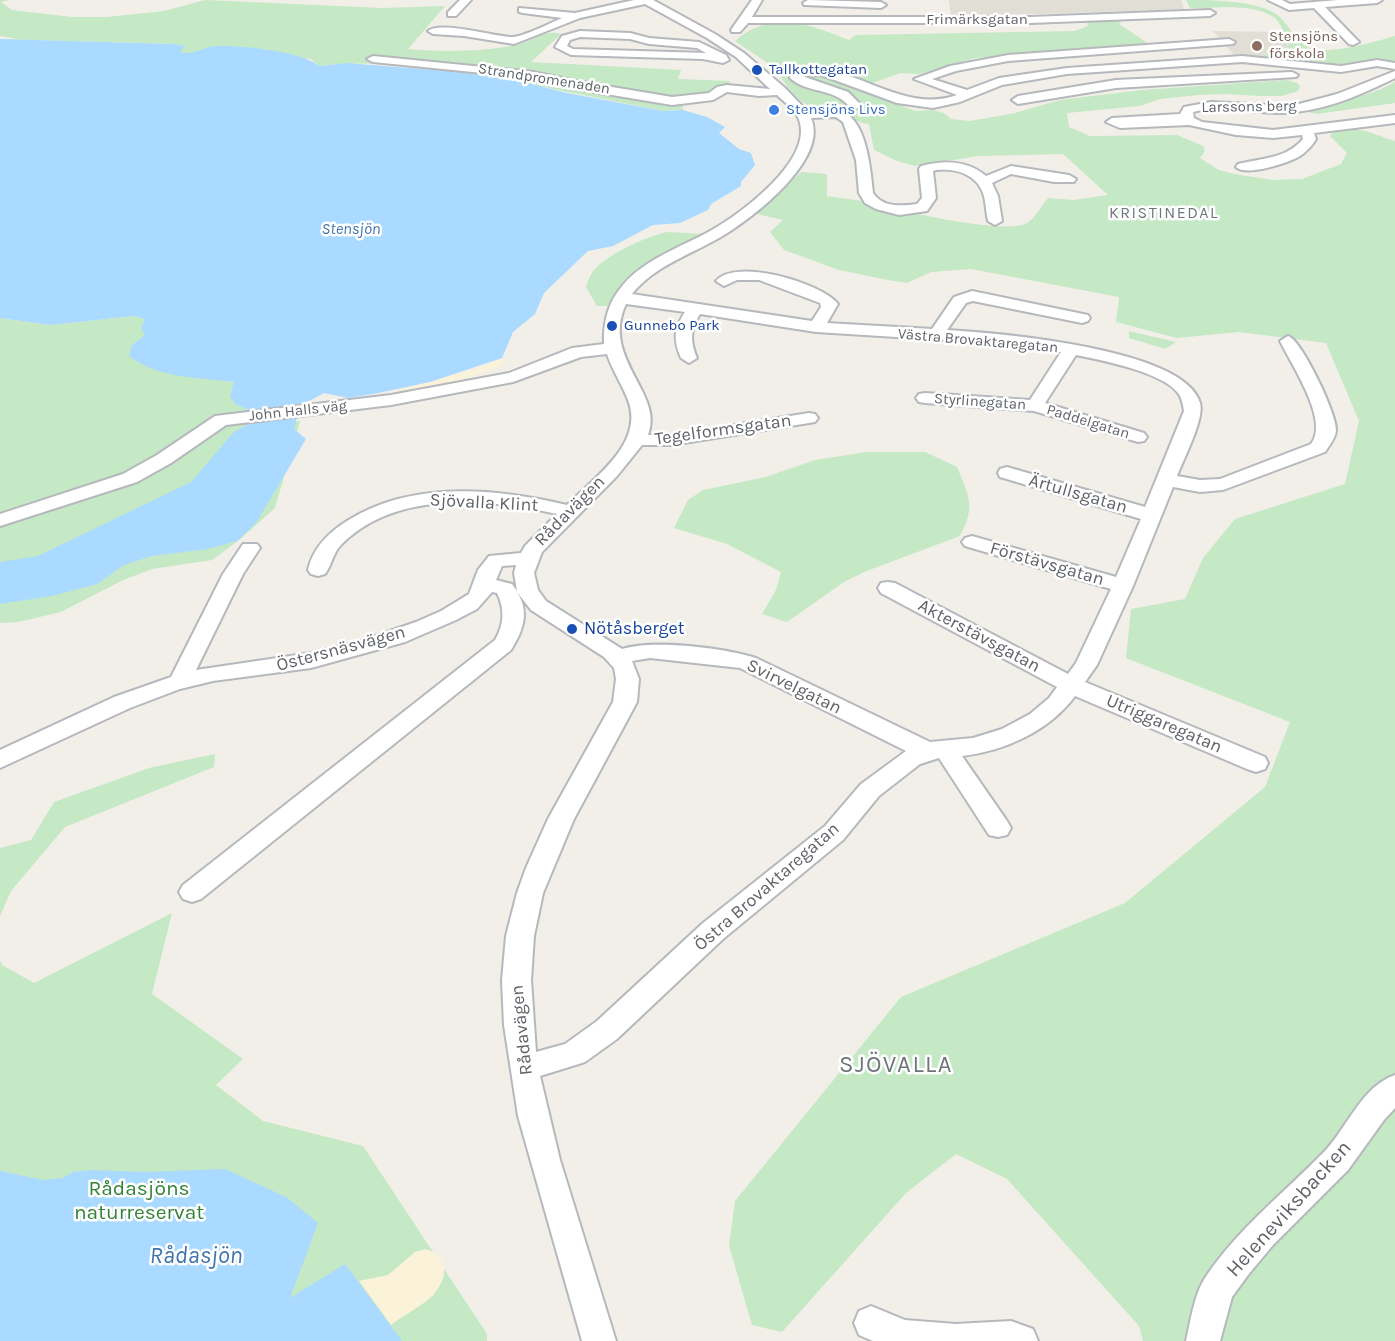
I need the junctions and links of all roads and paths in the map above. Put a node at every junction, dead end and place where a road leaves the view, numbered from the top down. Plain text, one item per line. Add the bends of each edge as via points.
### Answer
1 (466, 0) edge
2 (757, 0) edge
3 (1273, 0) edge
4 (1377, 0) edge
5 (645, 1) edge
6 (808, 1) edge
7 (585, 2) dead end
8 (1317, 5) junction
9 (895, 6) dead end
10 (600, 9) junction
11 (523, 10) dead end
12 (1210, 13) dead end
13 (576, 16) junction
14 (612, 18) dead end
15 (744, 20) junction
16 (808, 21) junction
17 (433, 32) junction
18 (711, 36) junction
19 (1229, 42) dead end
20 (1353, 42) dead end
21 (1138, 48) junction
22 (723, 60) junction
23 (1162, 65) junction
24 (1395, 66) edge
25 (1323, 68) junction
26 (1395, 74) edge
27 (737, 78) junction
28 (781, 91) junction
29 (967, 94) junction
30 (714, 96) junction
31 (1018, 100) dead end
32 (768, 103) dead end
33 (838, 113) junction
34 (802, 114) junction
35 (1395, 118) edge
36 (1303, 130) junction
37 (1243, 167) dead end
38 (1069, 179) dead end
39 (984, 181) junction
40 (994, 221) dead end
41 (724, 281) dead end
42 (621, 298) junction
43 (695, 309) junction
44 (1082, 318) dead end
45 (816, 327) junction
46 (936, 335) junction
47 (1288, 340) dead end
48 (613, 348) junction
49 (1071, 349) junction
50 (689, 358) dead end
51 (925, 398) dead end
52 (1035, 406) junction
53 (809, 418) dead end
54 (1138, 437) dead end
55 (637, 440) junction
56 (1007, 473) dead end
57 (1165, 480) junction
58 (569, 512) junction
59 (1150, 515) junction
60 (0, 520) edge
61 (972, 542) dead end
62 (250, 548) dead end
63 (526, 559) junction
64 (318, 570) dead end
65 (486, 584) junction
66 (1123, 586) junction
67 (888, 588) dead end
68 (618, 657) junction
69 (182, 682) junction
70 (1071, 685) junction
71 (936, 750) junction
72 (0, 760) edge
73 (1256, 763) dead end
74 (998, 828) dead end
75 (192, 892) dead end
76 (524, 1067) junction
77 (1395, 1088) edge
78 (872, 1323) dead end
79 (599, 1341) edge
80 (1021, 1341) edge
81 (1203, 1341) edge

1 - 17 street via 449,17 426,24
2 - 15 street
3 - 8 street via 1289,7
4 - 8 street
5 - 10 street
5 - 18 street
6 - 9 street
6 - 16 street
7 - 10 street
8 - 20 street
10 - 13 street
10 - 14 street
11 - 13 street
12 - 16 street, Frimärksgatan via 1040,20
13 - 17 street via 523,40
15 - 16 street, Frimärksgatan
15 - 18 street via 737,29
17 - 30 street, Strandpromenaden via 406,56 373,58 533,75 672,101
18 - 28 street via 740,54
19 - 21 street
21 - 23 street
21 - 29 street via 1008,58 920,79
22 - 22 street via 705,46 630,36 574,34 560,45 571,52
22 - 27 street
23 - 25 street, Larssons berg via 1242,59
23 - 29 street, Larssons berg via 1045,73 999,82
24 - 25 street, Larssons berg via 1377,63 1348,69
25 - 31 street, Larssons berg via 1308,75 1116,84
26 - 36 street, Larssons berg via 1363,89 1310,105 1188,110 1189,119 1205,126 1257,133
27 - 28 street via 757,92
27 - 30 street
28 - 34 street
29 - 33 street, Larssons berg via 941,103 918,104 823,72 796,74 799,80 854,102 854,107
30 - 32 street via 728,101
33 - 34 street
33 - 39 street via 850,123 863,160 866,192 875,204 899,211 922,208 929,198 925,171 931,167 964,169
34 - 42 street via 807,123 805,143 792,169 733,223 652,268 630,285
35 - 36 street, Larssons berg
36 - 37 street, Larssons berg via 1310,139 1297,152
38 - 39 street via 1012,170
39 - 40 street via 992,196
41 - 45 street via 734,274 760,276 826,300 829,307
42 - 43 street, Västra Brovaktaregatan
42 - 48 street via 612,326
43 - 45 street, Västra Brovaktaregatan
43 - 50 street via 681,341
44 - 46 street via 972,296 960,300
45 - 46 street, Västra Brovaktaregatan
46 - 49 street, Västra Brovaktaregatan
47 - 57 street via 1327,427 1318,448 1223,484 1200,486
48 - 55 street via 640,408
48 - 60 street, John Halls väg via 578,352 505,379 391,400 238,417 212,424 130,478
49 - 52 street, Paddelgatan
49 - 57 street, Västra Brovaktaregatan via 1149,370 1179,384 1188,393 1193,411
51 - 52 street, Styrlinegatan
52 - 54 street, Paddelgatan
53 - 55 street, Tegelformsgatan via 671,440
55 - 58 street, Rådavägen
56 - 59 street, Ärtullsgatan
57 - 59 street, Västra Brovaktaregatan
58 - 63 street, Rådavägen
58 - 64 street, Sjövalla Klint via 528,503 467,499 401,504 372,515 339,536 324,552
59 - 66 street, Västra Brovaktaregatan
61 - 66 street, Förstävsgatan
62 - 69 street via 226,588
63 - 65 street via 496,560 488,569
63 - 68 street, Rådavägen via 524,580 537,604
65 - 69 street, Östersnäsvägen via 471,603 450,616 402,634 306,661
65 - 75 street via 503,587 513,607 514,626 503,645
66 - 70 street, Östra Brovaktaregatan via 1086,665
67 - 70 street, Akterstävsgatan
68 - 71 street, Svirvelgatan via 650,651 726,657 748,663
68 - 76 street, Rådavägen via 628,676 625,702 543,857 527,906 517,968
69 - 72 street, Östersnäsvägen via 135,698
70 - 71 street, Östra Brovaktaregatan via 1038,720 1010,735 974,746
70 - 73 street, Utriggaregatan
71 - 74 street
71 - 76 street, Östra Brovaktaregatan via 911,758 870,790 834,833 713,931 607,1030 575,1053
76 - 79 street, Rådavägen via 547,1167
77 - 81 street, Heleneviksbacken via 1373,1110 1337,1160 1261,1234 1217,1289
78 - 80 street via 905,1337

